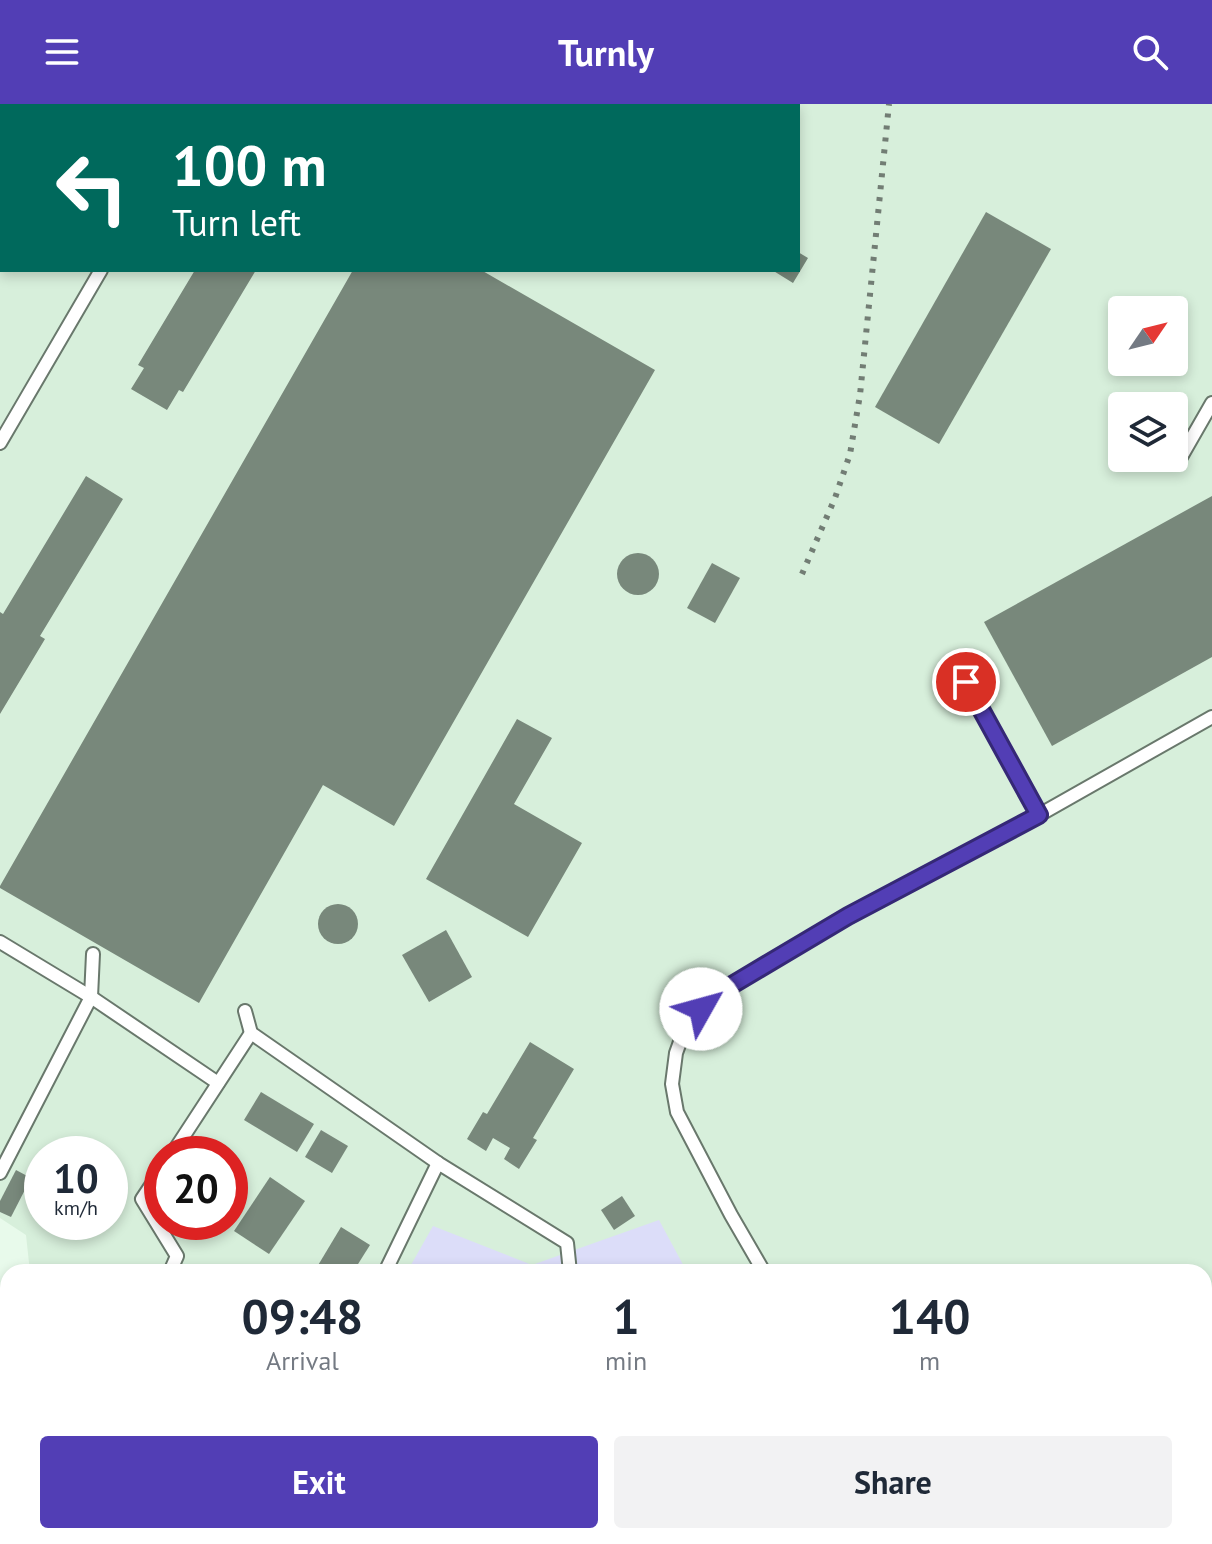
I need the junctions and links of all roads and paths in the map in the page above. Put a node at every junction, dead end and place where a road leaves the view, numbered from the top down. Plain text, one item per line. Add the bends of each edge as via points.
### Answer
1 (100, 272) edge
2 (1212, 403) edge
3 (0, 443) edge
4 (1188, 445) edge
5 (966, 682) dead end
6 (1212, 717) edge
7 (1039, 815) junction
8 (0, 942) edge
9 (93, 954) dead end
10 (91, 997) junction
11 (245, 1011) dead end
12 (251, 1033) junction
13 (218, 1083) junction
14 (184, 1136) edge
15 (438, 1163) junction
16 (0, 1173) edge
17 (167, 1240) edge
18 (174, 1264) edge
19 (389, 1264) edge
20 (569, 1264) edge
21 (759, 1264) edge

1 - 3 lane
2 - 4 lane
5 - 7 lane
6 - 7 lane
7 - 21 lane via 744,977 685,1028 672,1084 677,1112
8 - 10 lane
9 - 10 lane
10 - 13 lane
10 - 16 lane
11 - 12 lane
12 - 13 lane
12 - 15 lane
13 - 14 lane
15 - 19 lane
15 - 20 lane via 567,1243
17 - 18 lane via 177,1256

